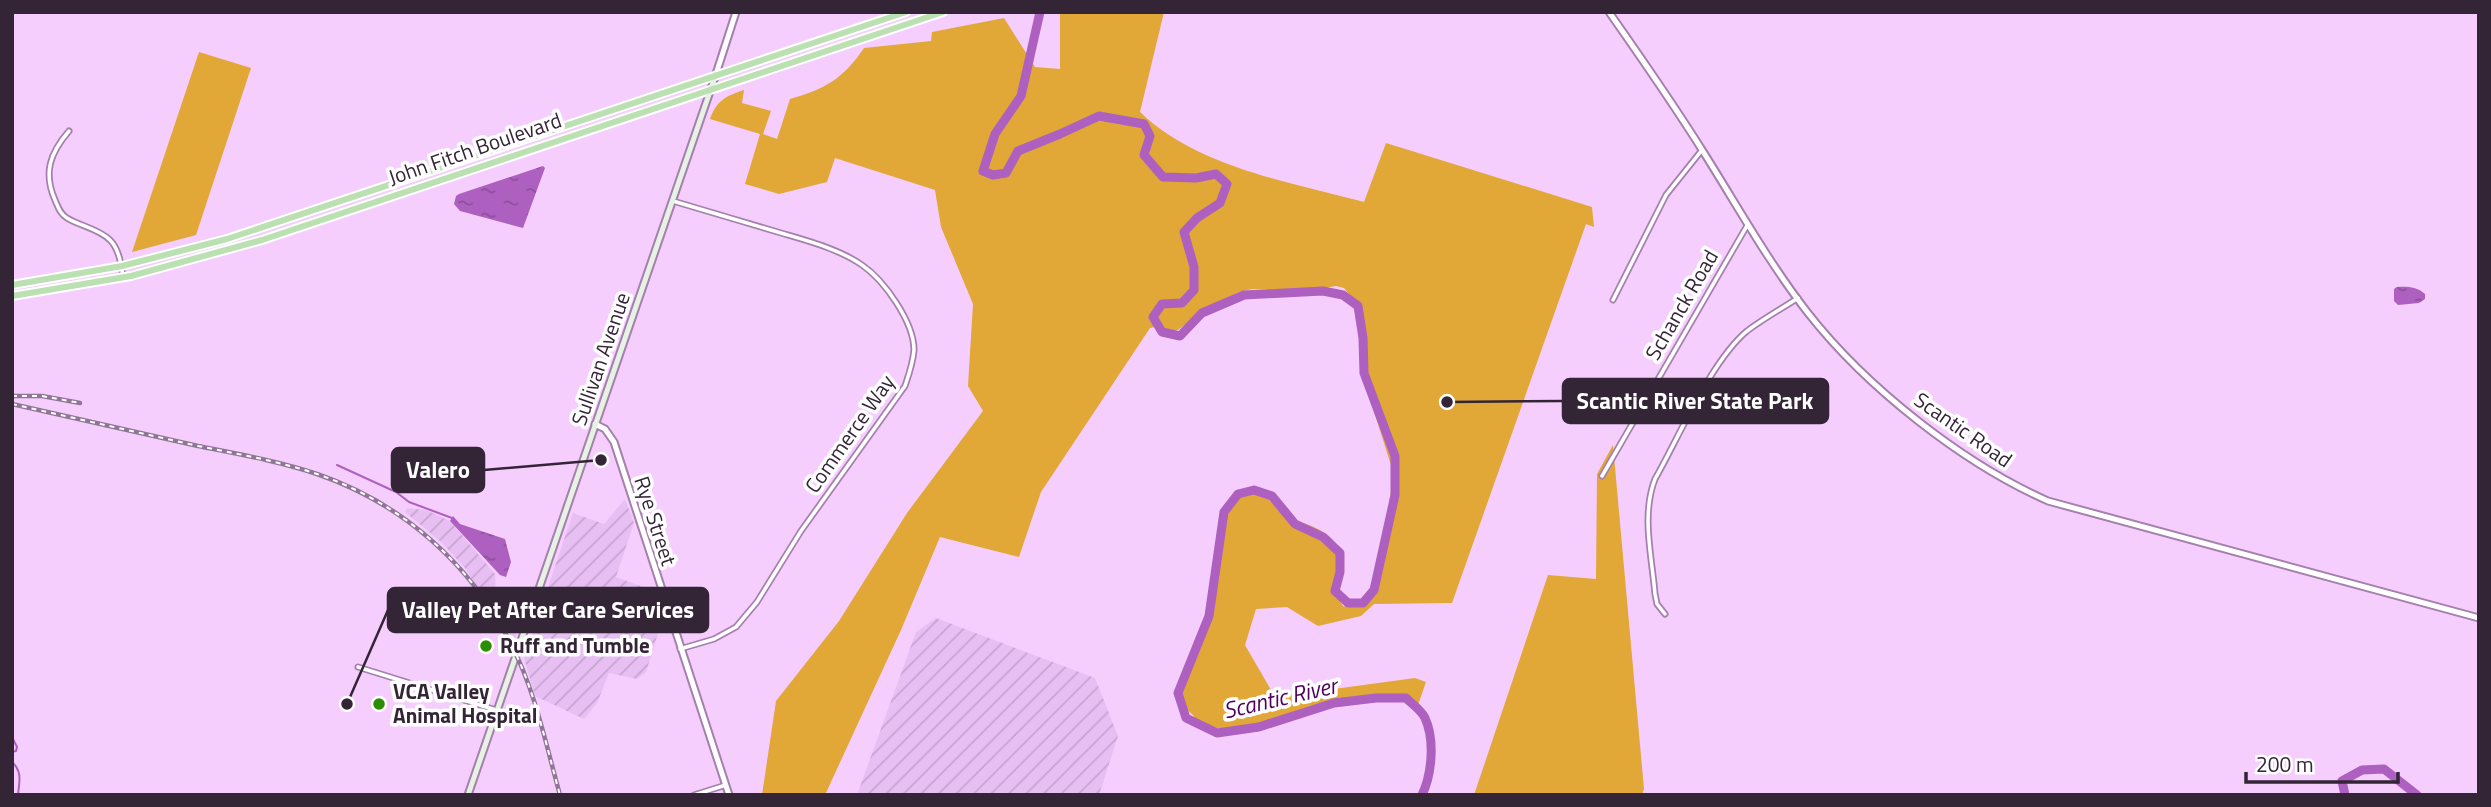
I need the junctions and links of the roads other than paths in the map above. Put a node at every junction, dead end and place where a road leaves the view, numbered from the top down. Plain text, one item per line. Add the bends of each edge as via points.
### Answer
1 (736, 12) edge
2 (906, 12) edge
3 (943, 12) edge
4 (1609, 12) edge
5 (716, 74) junction
6 (712, 88) junction
7 (69, 131) dead end
8 (1702, 150) junction
9 (673, 201) junction
10 (337, 202) junction
11 (340, 213) junction
12 (1748, 224) junction
13 (122, 266) junction
14 (123, 278) junction
15 (12, 285) edge
16 (12, 296) edge
17 (1798, 298) junction
18 (1613, 300) dead end
19 (596, 424) junction
20 (1602, 476) dead end
21 (1665, 614) dead end
22 (2479, 618) edge
23 (680, 649) junction
24 (358, 667) dead end
25 (496, 710) junction
26 (726, 785) junction
27 (468, 795) edge
28 (694, 795) edge
29 (729, 795) edge

1 - 5 street, Sullivan Avenue
2 - 5 highway, John Fitch Boulevard
3 - 6 highway, John Fitch Boulevard
4 - 8 street, Scantic Road
5 - 6 main road, Sullivan Avenue
5 - 10 highway, John Fitch Boulevard
6 - 9 main road, Sullivan Avenue
6 - 11 highway, John Fitch Boulevard
7 - 13 street via 51,161 48,186 63,215 110,240
8 - 12 street, Scantic Road
8 - 18 street via 1666,195
9 - 19 main road, Sullivan Avenue
9 - 23 street, Commerce Way via 804,240 862,265 901,311 914,348 905,386 801,531 757,602 736,627
10 - 11 highway
10 - 13 highway, John Fitch Boulevard via 227,239
11 - 14 highway, John Fitch Boulevard via 249,244
12 - 17 street, Scantic Road
12 - 20 street, Schanck Road
13 - 14 street
13 - 15 highway, John Fitch Boulevard
14 - 16 highway, John Fitch Boulevard
17 - 21 street via 1746,332 1730,350 1649,493 1655,594
17 - 22 street, Scantic Road via 1836,346 1895,402 1939,437 2022,489 2048,501
19 - 23 street, Rye Street via 614,442
19 - 25 main road, Sullivan Avenue
23 - 26 street, Rye Street
24 - 25 street
25 - 27 main road, Sullivan Avenue
26 - 28 street
26 - 29 street, Rye Street

